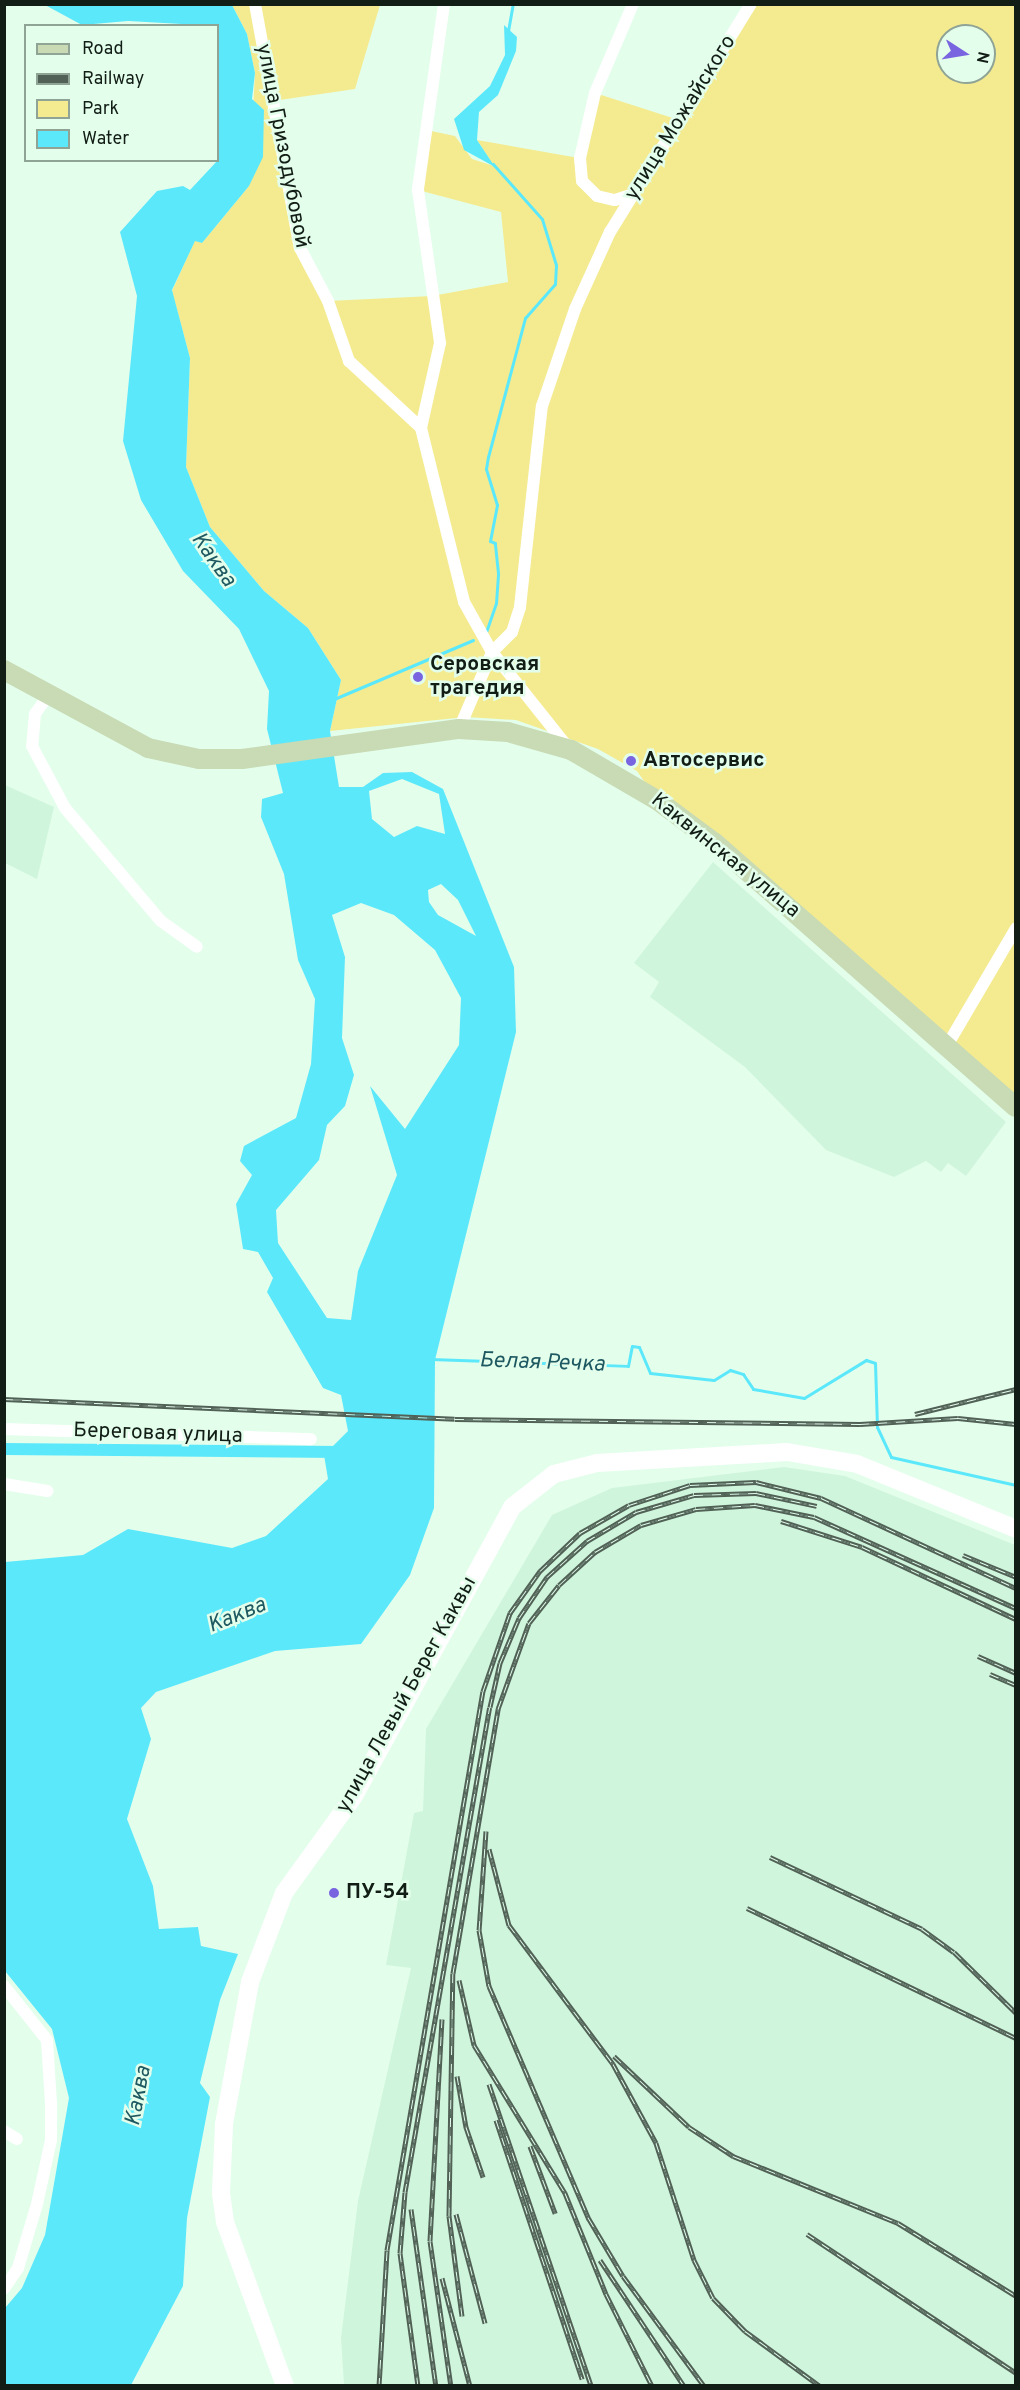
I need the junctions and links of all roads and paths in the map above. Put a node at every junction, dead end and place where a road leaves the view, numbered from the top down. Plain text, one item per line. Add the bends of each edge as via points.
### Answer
1 (255, 4) edge
2 (444, 4) edge
3 (633, 4) edge
4 (751, 4) edge
5 (633, 194) junction
6 (421, 428) junction
7 (492, 652) junction
8 (4, 670) edge
9 (48, 696) junction
10 (459, 729) junction
11 (571, 750) junction
12 (1016, 928) edge
13 (197, 947) dead end
14 (948, 1044) junction
15 (1016, 1107) edge
16 (4, 1429) edge
17 (310, 1439) dead end
18 (4, 1484) edge
19 (47, 1491) dead end
20 (1016, 1529) edge
21 (4, 1986) edge
22 (4, 2132) edge
23 (17, 2139) dead end
24 (4, 2289) edge
25 (285, 2385) edge

1 - 6 street, улица Гризодубовой via 300,248 328,301 350,361
2 - 6 street via 418,190 440,343
3 - 5 street via 596,93 579,158 582,181 597,196 615,200
4 - 5 street, улица Можайского
5 - 7 street, улица Можайского via 610,232 542,406 520,607 512,632
6 - 7 street via 464,602
7 - 10 street
7 - 11 street
8 - 9 main road, Каквинская улица
9 - 10 main road, Каквинская улица via 148,748 199,759 242,759
9 - 13 street via 35,714 32,746 65,808 161,921
10 - 11 main road, Каквинская улица via 508,732
11 - 14 main road, Каквинская улица via 657,800 716,843
12 - 14 street
14 - 15 main road, Каквинская улица
16 - 17 street, Береговая улица
18 - 19 street
20 - 25 main road, улица Левый Берег Каквы via 857,1464 787,1452 597,1463 554,1474 512,1507 364,1778 284,1893 250,1982 224,2124 221,2193 225,2222
21 - 24 street via 47,2040 51,2103 51,2140 37,2204 18,2268
22 - 23 street

